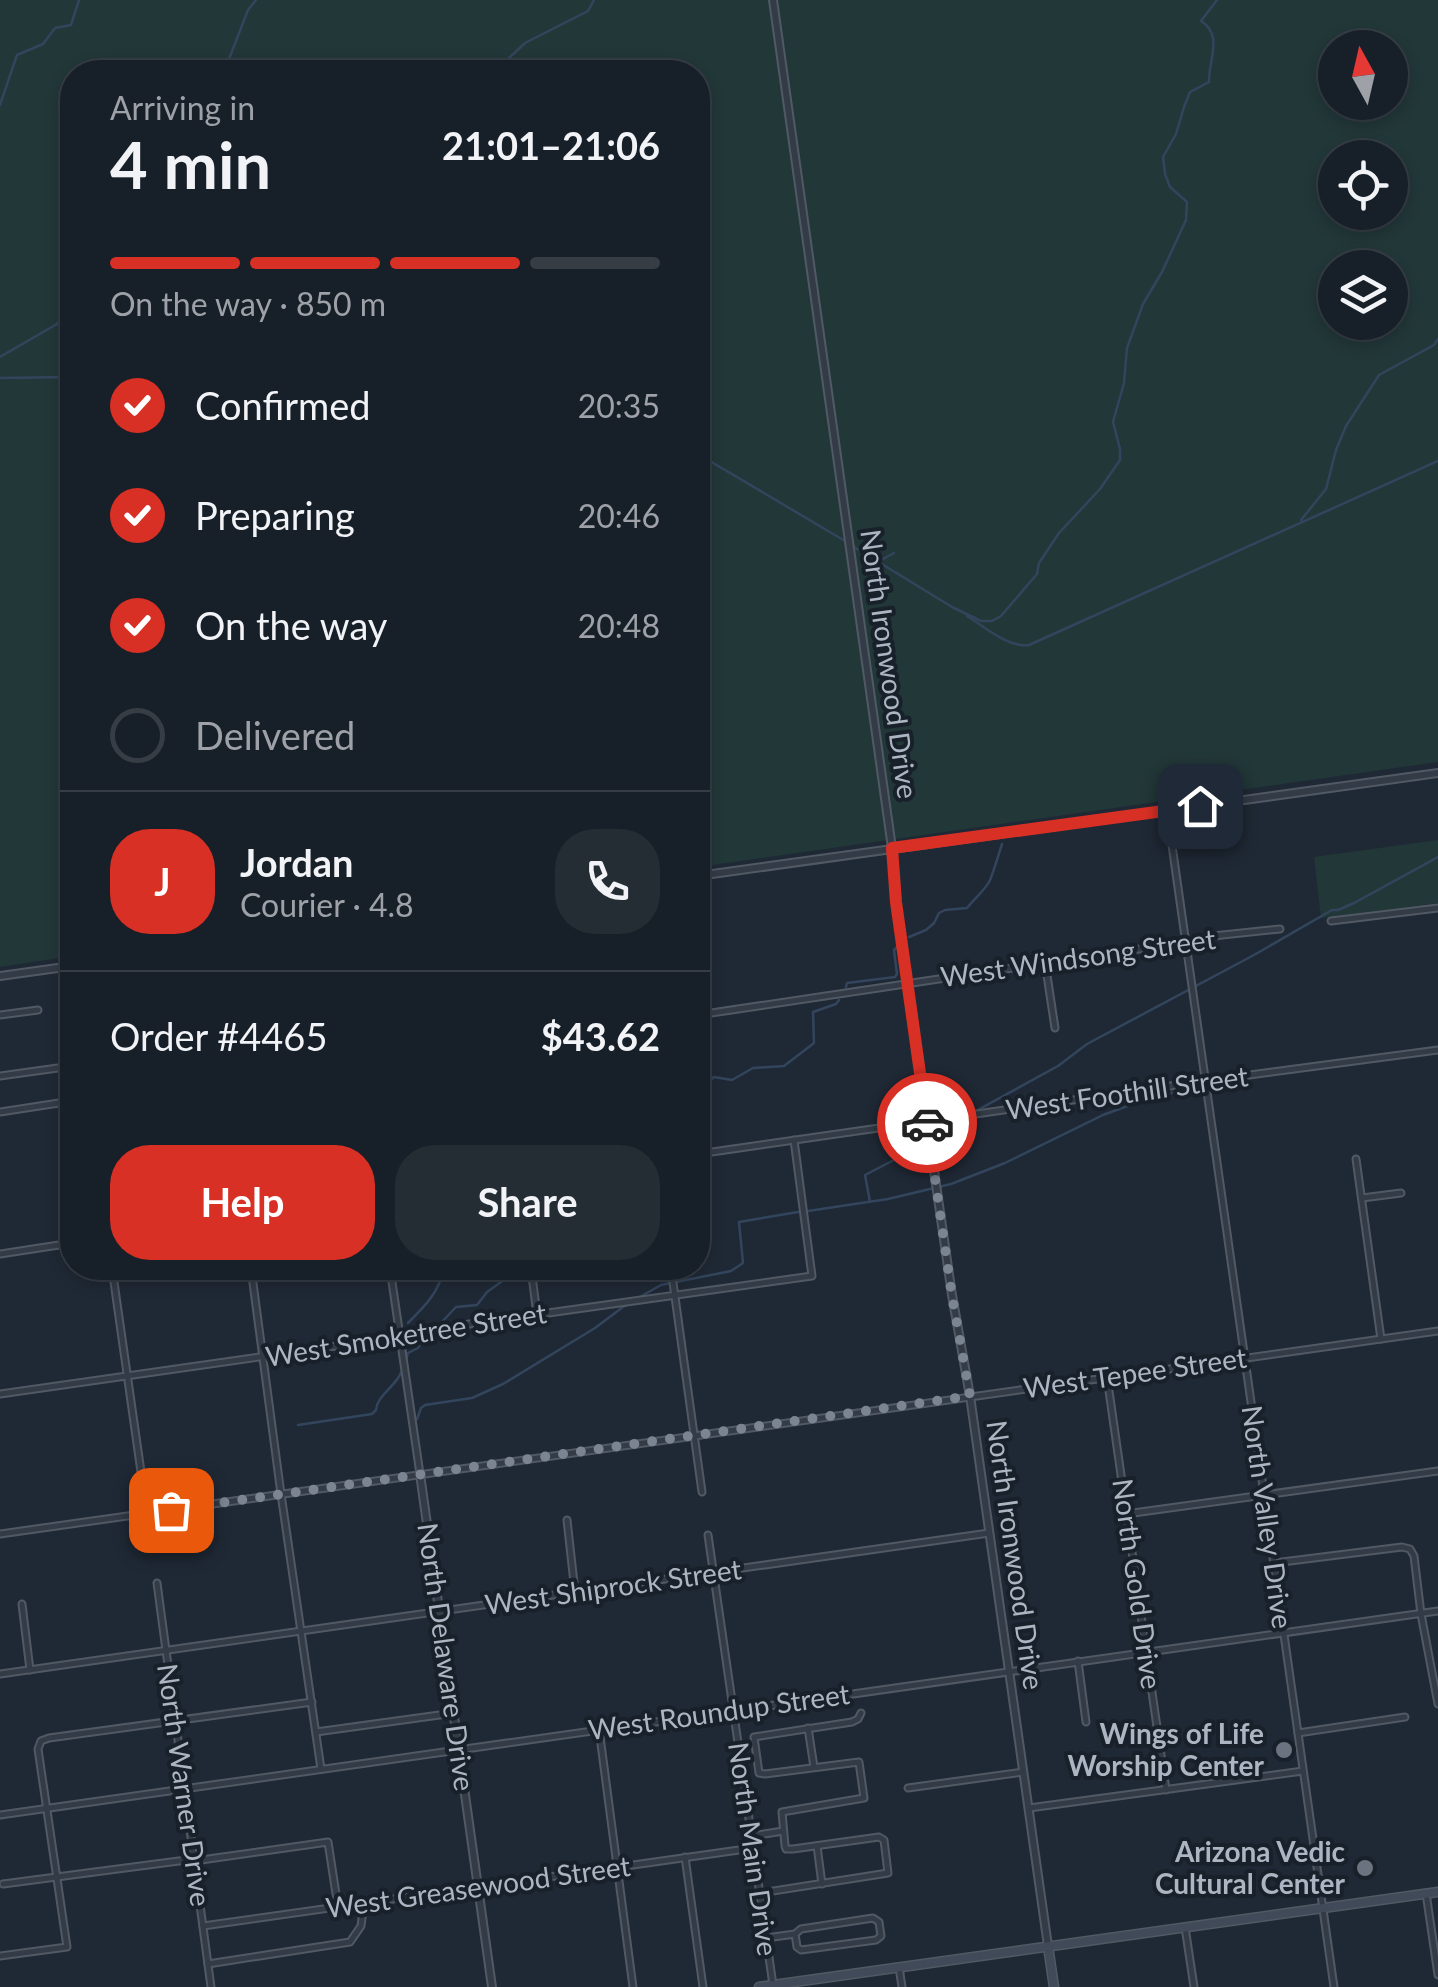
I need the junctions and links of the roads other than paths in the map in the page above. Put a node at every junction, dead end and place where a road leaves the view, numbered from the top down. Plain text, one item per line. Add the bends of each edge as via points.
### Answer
1 (773, 0) edge
2 (1438, 773) edge
3 (1167, 810) junction
4 (892, 848) junction
5 (710, 874) edge
6 (1438, 908) edge
7 (1331, 921) dead end
8 (1280, 929) dead end
9 (1186, 942) junction
10 (1045, 962) junction
11 (60, 967) edge
12 (0, 976) edge
13 (908, 984) junction
14 (38, 1010) dead end
15 (710, 1012) edge
16 (0, 1015) edge
17 (1055, 1028) dead end
18 (1438, 1050) edge
19 (60, 1068) edge
20 (0, 1076) edge
21 (1206, 1081) junction
22 (60, 1103) edge
23 (0, 1112) edge
24 (927, 1122) junction
25 (794, 1140) junction
26 (710, 1152) edge
27 (1356, 1159) dead end
28 (1401, 1193) dead end
29 (1362, 1198) junction
30 (60, 1245) edge
31 (0, 1254) edge
32 (114, 1280) edge
33 (252, 1280) edge
34 (392, 1280) edge
35 (533, 1280) edge
36 (673, 1280) edge
37 (675, 1295) junction
38 (537, 1315) junction
39 (1438, 1331) edge
40 (400, 1336) junction
41 (1381, 1339) junction
42 (262, 1357) junction
43 (1245, 1358) junction
44 (127, 1376) junction
45 (1107, 1377) junction
46 (0, 1394) edge
47 (970, 1396) junction
48 (692, 1435) junction
49 (1438, 1471) edge
50 (420, 1474) junction
51 (702, 1492) dead end
52 (281, 1494) junction
53 (1264, 1495) junction
54 (146, 1514) junction
55 (1126, 1514) junction
56 (567, 1520) dead end
57 (989, 1533) junction
58 (0, 1534) edge
59 (708, 1535) dead end
60 (1274, 1563) junction
61 (713, 1573) junction
62 (157, 1583) dead end
63 (576, 1592) junction
64 (22, 1604) dead end
65 (1438, 1611) edge
66 (440, 1612) junction
67 (1421, 1614) junction
68 (302, 1631) junction
69 (1284, 1633) junction
70 (165, 1651) junction
71 (1146, 1652) junction
72 (1078, 1661) junction
73 (30, 1670) junction
74 (1008, 1671) junction
75 (0, 1674) edge
76 (312, 1702) junction
77 (1438, 1704) edge
78 (732, 1710) junction
79 (454, 1713) junction
80 (861, 1713) dead end
81 (1405, 1717) dead end
82 (174, 1721) junction
83 (1086, 1722) dead end
84 (808, 1728) junction
85 (599, 1729) junction
86 (316, 1732) junction
87 (1298, 1733) junction
88 (459, 1749) junction
89 (814, 1767) junction
90 (321, 1769) junction
91 (1303, 1770) junction
92 (1023, 1772) junction
93 (184, 1788) junction
94 (908, 1788) dead end
95 (1166, 1790) junction
96 (46, 1808) junction
97 (1028, 1808) junction
98 (0, 1814) edge
99 (783, 1831) junction
100 (752, 1836) junction
101 (817, 1846) junction
102 (753, 1848) junction
103 (684, 1857) junction
104 (194, 1860) junction
105 (616, 1866) junction
106 (56, 1878) junction
107 (3, 1884) dead end
108 (822, 1884) junction
109 (478, 1887) junction
110 (1438, 1892) edge
111 (760, 1893) junction
112 (1426, 1894) junction
113 (364, 1904) junction
114 (338, 1907) junction
115 (1324, 1908) junction
116 (203, 1926) junction
117 (1186, 1927) junction
118 (794, 1934) junction
119 (766, 1938) junction
120 (1048, 1946) junction
121 (0, 1956) edge
122 (208, 1964) junction
123 (899, 1967) junction
124 (1438, 1975) edge
125 (834, 1976) junction
126 (773, 1985) edge
127 (211, 1987) edge
128 (492, 1987) edge
129 (632, 1987) edge
130 (702, 1987) edge
131 (759, 1987) edge
132 (836, 1987) edge
133 (902, 1987) edge
134 (1054, 1987) edge
135 (1194, 1987) edge
136 (1334, 1987) edge

1 - 4 street, North Ironwood Drive
2 - 3 street
3 - 4 street
3 - 9 street, North Valley Drive
4 - 5 street
4 - 13 street, North Ironwood Drive
6 - 7 street
8 - 9 street, West Windsong Street
9 - 10 street, West Windsong Street
9 - 21 street, North Valley Drive
10 - 13 street, West Windsong Street
10 - 17 street
11 - 12 street
13 - 15 street, West Windsong Street
13 - 24 street, North Ironwood Drive
14 - 16 street
18 - 21 street, West Foothill Street
19 - 20 street
21 - 24 street, West Foothill Street
21 - 43 street, North Valley Drive
22 - 23 street
24 - 25 street, West Foothill Street
24 - 47 street, North Ironwood Drive
25 - 26 street, West Foothill Street
25 - 37 street, West Smoketree Street via 812,1276
27 - 29 street
28 - 29 street
29 - 41 street
30 - 31 street
32 - 44 street
33 - 42 street
34 - 40 street, North Delaware Drive
35 - 38 street
36 - 37 street
37 - 38 street, West Smoketree Street
37 - 48 street
38 - 40 street, West Smoketree Street
39 - 41 street, West Tepee Street
40 - 42 street, West Smoketree Street
40 - 50 street, North Delaware Drive
41 - 43 street, West Tepee Street
42 - 44 street, West Smoketree Street
42 - 52 street
43 - 45 street, West Tepee Street
43 - 53 street, North Valley Drive
44 - 46 street, West Smoketree Street
44 - 54 street
45 - 47 street, West Tepee Street
45 - 55 street, North Gold Drive
47 - 48 street, West Tepee Street
47 - 57 street, North Ironwood Drive
48 - 50 street, West Tepee Street
48 - 51 street
49 - 53 street
50 - 52 street, West Tepee Street
50 - 66 street, North Delaware Drive
52 - 54 street, West Tepee Street
52 - 68 street
53 - 55 street
53 - 60 street, North Valley Drive
54 - 58 street, West Tepee Street
55 - 71 street, North Gold Drive
56 - 63 street
57 - 61 street, West Shiprock Street
57 - 74 street, North Ironwood Drive
59 - 61 street, North Main Drive
60 - 67 street via 1410,1549
60 - 69 street, North Valley Drive
61 - 63 street, West Shiprock Street
61 - 78 street, North Main Drive
62 - 70 street, North Warner Drive
63 - 66 street, West Shiprock Street
64 - 73 street
65 - 67 street, West Roundup Street
66 - 68 street, West Shiprock Street
66 - 79 street, North Delaware Drive
67 - 69 street, West Roundup Street
67 - 77 street
68 - 70 street, West Shiprock Street
68 - 76 street
69 - 71 street, West Roundup Street
69 - 87 street, North Valley Drive
70 - 73 street, West Shiprock Street
70 - 82 street, North Warner Drive
71 - 72 street, West Roundup Street
71 - 95 street, North Gold Drive
72 - 74 street, West Roundup Street
72 - 83 street
73 - 75 street, West Shiprock Street
74 - 78 street, West Roundup Street
74 - 92 street, North Ironwood Drive
76 - 82 street
76 - 86 street
78 - 85 street, West Roundup Street
78 - 100 street, North Main Drive
79 - 86 street
79 - 88 street, North Delaware Drive
80 - 84 street via 852,1722
81 - 87 street
82 - 93 street, North Warner Drive
82 - 96 street via 41,1741
84 - 89 street
84 - 89 street via 754,1737 759,1774
85 - 88 street, West Roundup Street
85 - 105 street
86 - 90 street
87 - 91 street, North Valley Drive
88 - 90 street, West Roundup Street
88 - 109 street, North Delaware Drive
89 - 99 street via 859,1762 864,1798 782,1812
90 - 93 street, West Roundup Street
91 - 95 street
91 - 115 street, North Valley Drive
92 - 94 street
92 - 97 street, North Ironwood Drive
93 - 96 street, West Roundup Street
93 - 104 street, North Warner Drive
95 - 97 street
96 - 98 street, West Roundup Street
96 - 106 street
97 - 120 street, North Ironwood Drive
99 - 100 street
99 - 101 street via 786,1849
100 - 102 street, North Main Drive
101 - 108 street
101 - 108 street via 882,1838 888,1873
102 - 103 street, West Greasewood Street
102 - 111 street, North Main Drive
103 - 105 street, West Greasewood Street
103 - 130 street
104 - 106 street
104 - 114 street via 328,1842
104 - 116 street, North Warner Drive
105 - 109 street, West Greasewood Street
105 - 129 street
106 - 107 street
106 - 121 street via 67,1946
108 - 111 street
109 - 113 street, West Greasewood Street
109 - 128 street, North Delaware Drive
110 - 112 main road
111 - 119 street, North Main Drive
112 - 115 main road
112 - 124 street
113 - 114 street, West Greasewood Street
113 - 122 street via 350,1942
114 - 116 street, West Greasewood Street
115 - 117 main road
115 - 136 street, North Valley Drive
116 - 122 street, North Warner Drive
117 - 120 main road
117 - 135 street
118 - 118 street via 801,1950 881,1936 873,1918
118 - 119 street
119 - 126 street, North Main Drive
120 - 123 main road
120 - 134 main road, North Ironwood Drive
122 - 127 street, North Warner Drive
123 - 125 main road
123 - 133 street
125 - 126 main road
125 - 132 street
126 - 131 main road

